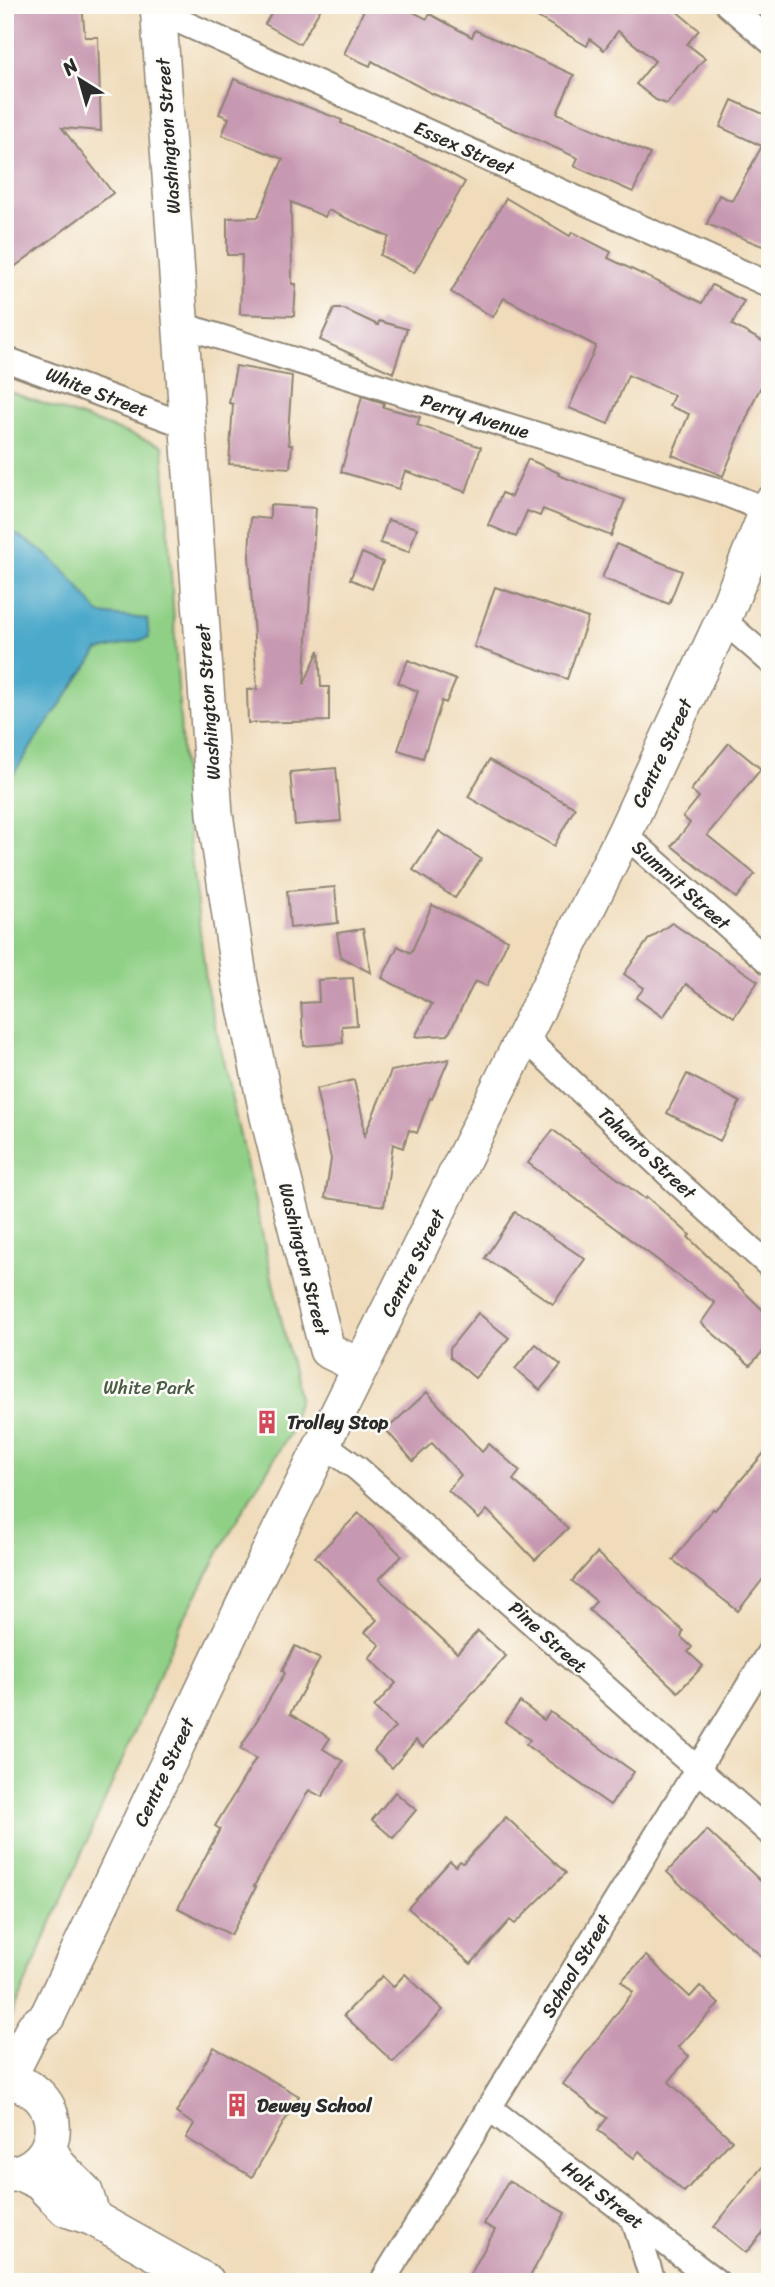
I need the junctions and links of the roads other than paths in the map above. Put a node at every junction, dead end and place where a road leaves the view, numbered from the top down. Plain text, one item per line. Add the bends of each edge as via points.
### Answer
1 (728, 5) edge
2 (158, 9) edge
3 (770, 41) edge
4 (770, 285) edge
5 (181, 325) junction
6 (5, 359) edge
7 (188, 426) junction
8 (769, 507) edge
9 (723, 620) junction
10 (770, 661) edge
11 (624, 834) junction
12 (770, 963) edge
13 (525, 1038) junction
14 (770, 1266) edge
15 (361, 1367) junction
16 (324, 1444) junction
17 (770, 1651) edge
18 (696, 1769) junction
19 (770, 1833) edge
20 (47, 2017) junction
21 (6, 2081) edge
22 (41, 2097) junction
23 (489, 2108) junction
24 (48, 2148) junction
25 (13, 2174) edge
26 (93, 2218) junction
27 (634, 2220) junction
28 (207, 2282) edge
29 (382, 2282) edge
30 (653, 2282) edge
31 (717, 2282) edge

1 - 3 street
2 - 4 street, Essex Street
2 - 5 street, Washington Street
5 - 7 street, Washington Street
5 - 8 street, Perry Avenue
6 - 7 street, White Street
7 - 15 street, Washington Street via 215,814 240,983 268,1117 327,1350
8 - 9 street, Centre Street
9 - 10 street
9 - 11 street, Centre Street
11 - 12 street, Summit Street
11 - 13 street, Centre Street
13 - 14 street, Tahanto Street
13 - 15 street, Centre Street
15 - 16 street, Centre Street
16 - 18 street, Pine Street via 358,1469
16 - 20 street, Centre Street
17 - 18 street, School Street
18 - 19 street, Pine Street
18 - 23 street, School Street
20 - 21 street, Centre Street via 34,2027
20 - 22 street, Centre Street via 53,2029 37,2080
21 - 22 street via 31,2088
22 - 24 street via 52,2122
23 - 27 street, Holt Street
23 - 29 street, School Street
24 - 25 street via 31,2168
24 - 26 street via 85,2192
25 - 26 street via 39,2182 66,2209
26 - 28 street
27 - 30 street
27 - 31 street, Holt Street

